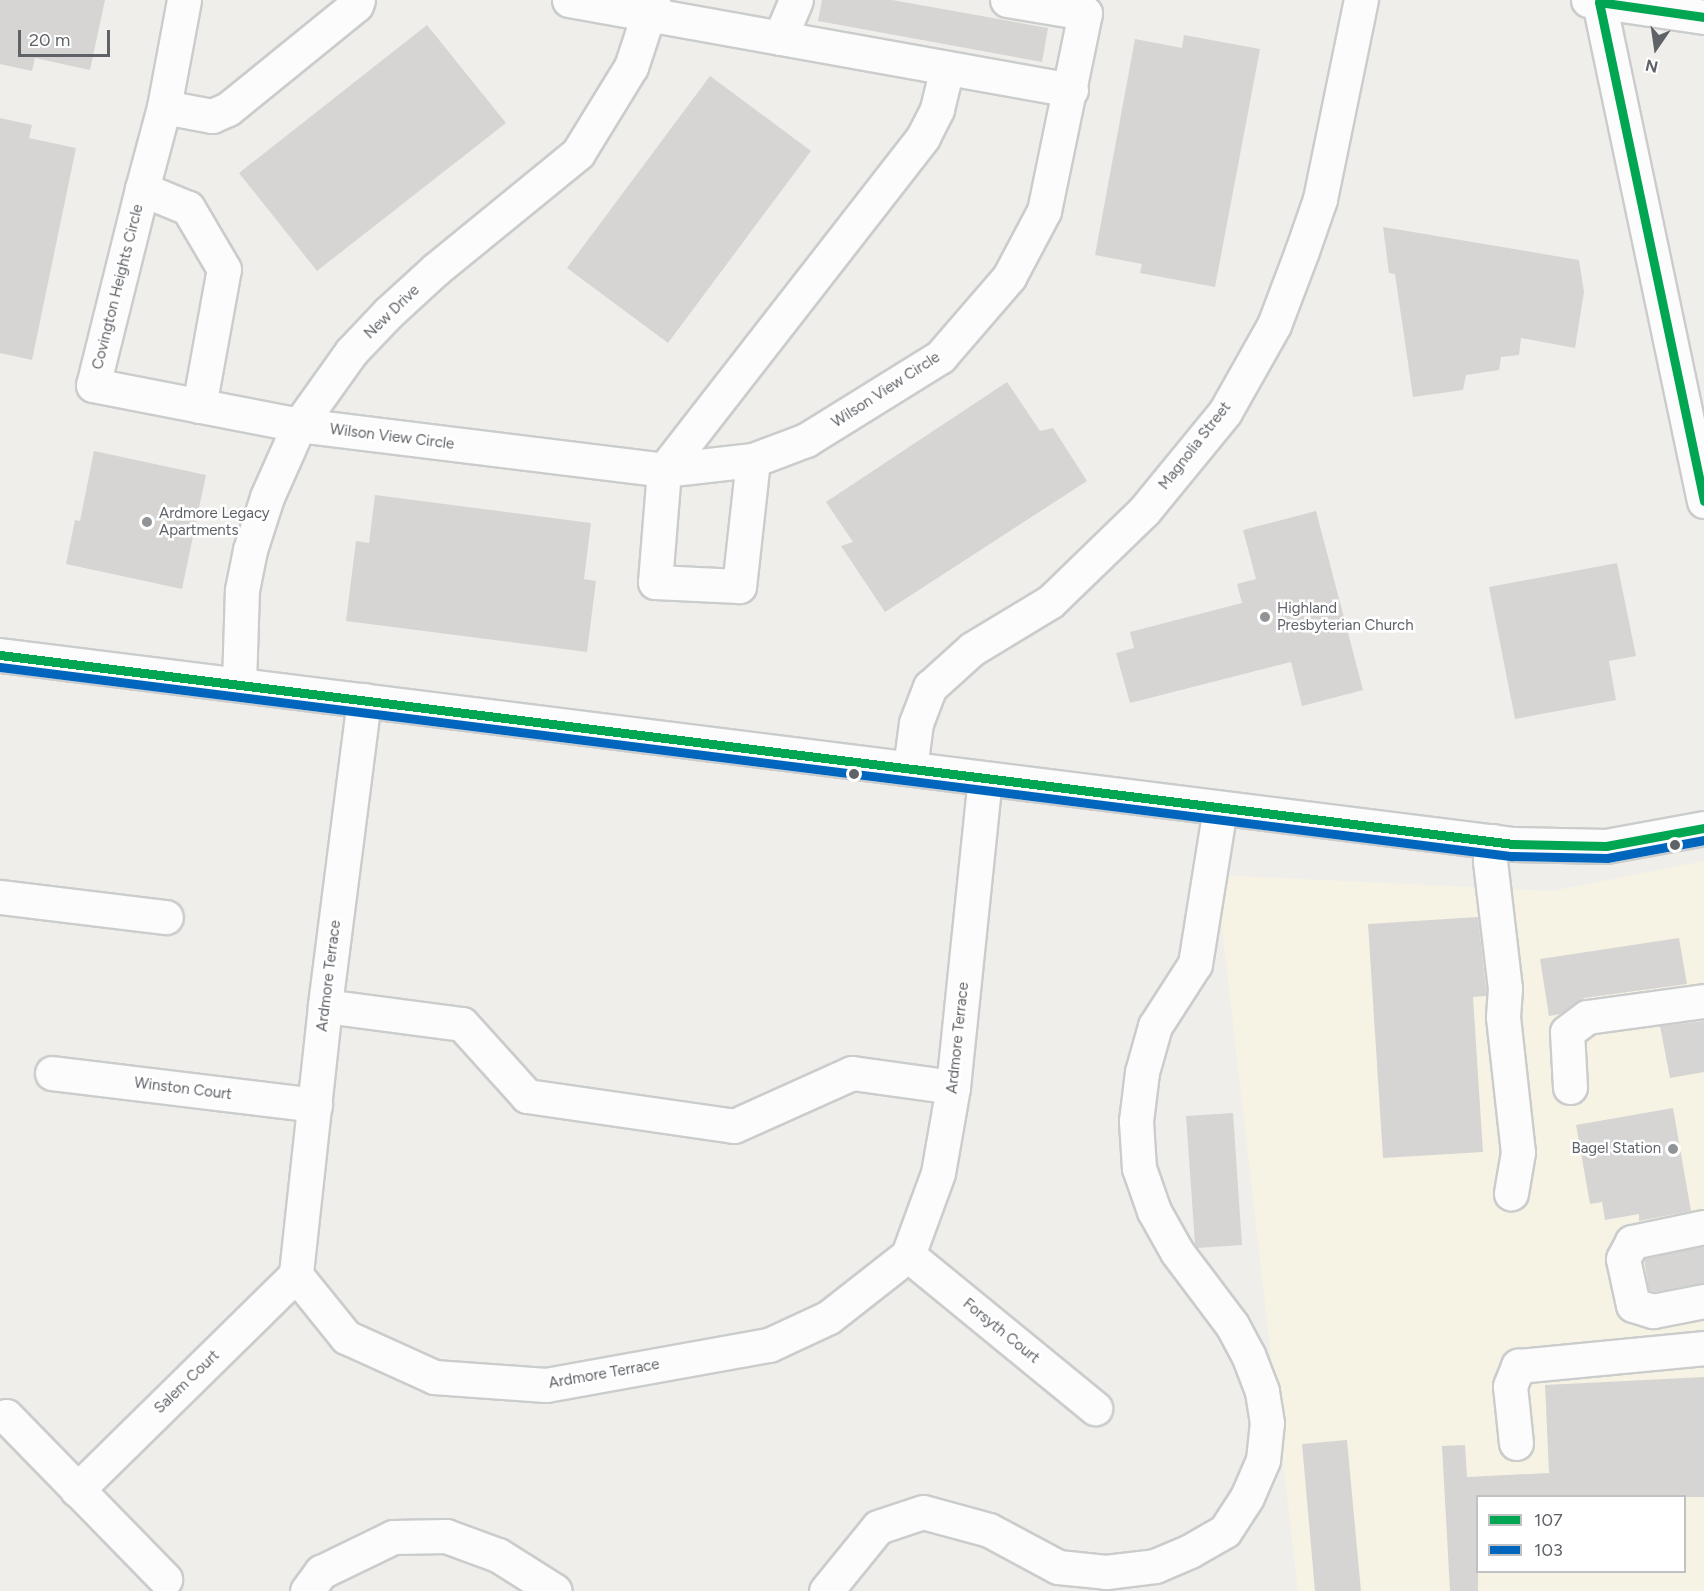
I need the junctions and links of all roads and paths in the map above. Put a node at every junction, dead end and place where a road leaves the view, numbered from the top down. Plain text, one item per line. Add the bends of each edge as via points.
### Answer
1 (184, 0) edge
2 (358, 0) edge
3 (569, 0) edge
4 (796, 0) edge
5 (1007, 0) edge
6 (1361, 0) edge
7 (1594, 1) edge
8 (651, 7) edge
9 (1704, 17) edge
10 (780, 38) junction
11 (947, 68) junction
12 (1071, 90) junction
13 (164, 107) junction
14 (142, 189) junction
15 (199, 406) junction
16 (299, 425) junction
17 (753, 460) junction
18 (663, 470) junction
19 (1704, 501) edge
20 (0, 655) edge
21 (239, 684) junction
22 (364, 700) junction
23 (910, 768) junction
24 (985, 779) junction
25 (1220, 808) junction
26 (1704, 828) edge
27 (1493, 841) junction
28 (0, 897) edge
29 (166, 917) dead end
30 (1704, 1001) edge
31 (325, 1006) junction
32 (52, 1073) dead end
33 (953, 1087) junction
34 (1570, 1087) dead end
35 (315, 1105) junction
36 (1511, 1193) dead end
37 (1704, 1227) edge
38 (908, 1255) junction
39 (296, 1275) junction
40 (1704, 1301) edge
41 (1704, 1347) edge
42 (1095, 1408) dead end
43 (6, 1416) dead end
44 (1516, 1443) dead end
45 (77, 1490) junction
46 (165, 1579) dead end
47 (307, 1591) edge
48 (555, 1591) edge
49 (826, 1591) edge

1 - 13 street, Covington Heights Circle
2 - 13 street via 228,109 212,116
3 - 8 street
4 - 10 street
5 - 12 street, Wilson View Circle via 1085,13
6 - 23 street, Magnolia Street via 1320,199 1274,325 1225,412 1144,512 1050,602 972,650 930,687 916,723
7 - 9 street
7 - 19 street
8 - 10 street
8 - 16 street, New Drive via 631,67 578,153 388,313 344,359
10 - 11 street
11 - 12 street
11 - 18 street via 937,109 923,136
12 - 17 street, Wilson View Circle via 1044,211 1009,277 940,357 806,440
13 - 14 street, Covington Heights Circle
14 - 15 street, Covington Heights Circle via 188,208 224,269
14 - 15 street, Covington Heights Circle via 93,386
15 - 16 street, Covington Heights Circle
16 - 18 street, Wilson View Circle
16 - 21 street, New Drive via 267,497 250,550 242,590
17 - 18 street, Wilson View Circle
17 - 18 street via 739,586 655,582
20 - 21 street
21 - 22 street
22 - 23 street
22 - 31 street, Ardmore Terrace
23 - 24 street
24 - 25 street
24 - 33 street, Ardmore Terrace
25 - 27 street
25 - 49 street via 1195,964 1155,1026 1142,1072 1136,1121 1139,1168 1154,1211 1177,1252 1232,1325 1262,1391 1267,1423 1263,1460 1248,1497 1225,1531 1190,1551 1155,1566 1106,1572 1058,1567 989,1530 923,1512 878,1527
26 - 27 street via 1606,846
27 - 36 street via 1490,861 1518,1152
28 - 29 street
30 - 34 street via 1587,1017 1567,1032
31 - 33 street via 462,1024 527,1096 734,1126 852,1073
31 - 35 street, Ardmore Terrace
32 - 35 street, Winston Court
33 - 38 street, Ardmore Terrace via 938,1173
35 - 39 street, Ardmore Terrace
37 - 40 street via 1632,1242 1623,1259 1633,1305 1653,1311
38 - 39 street, Ardmore Terrace via 829,1317 769,1345 546,1385 434,1377 346,1337
38 - 42 street, Forsyth Court
39 - 45 street, Salem Court
41 - 44 street via 1518,1366 1509,1386
43 - 45 street
45 - 46 street
47 - 48 street via 321,1572 393,1537 446,1536 498,1555

